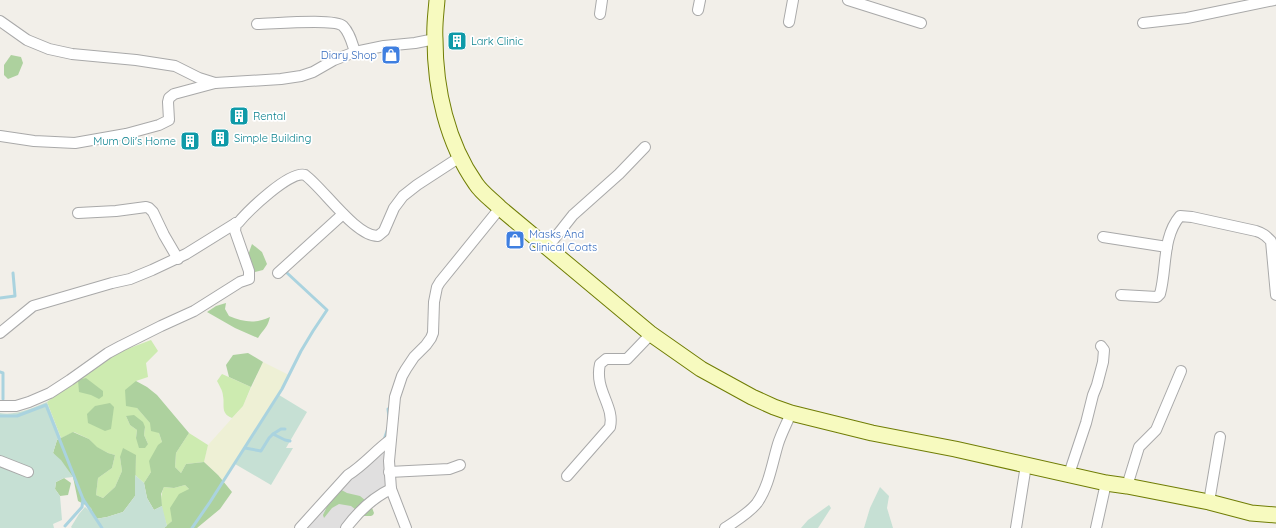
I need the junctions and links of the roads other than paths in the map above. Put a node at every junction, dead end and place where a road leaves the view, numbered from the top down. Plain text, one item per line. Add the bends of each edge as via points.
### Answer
1 (437, 0) edge
2 (602, 0) edge
3 (700, 0) edge
4 (793, 0) edge
5 (848, 0) edge
6 (1274, 0) edge
7 (876, 5) edge
8 (698, 10) dead end
9 (600, 14) dead end
10 (0, 22) edge
11 (789, 22) dead end
12 (921, 23) dead end
13 (1143, 23) dead end
14 (257, 24) dead end
15 (435, 39) junction
16 (355, 52) junction
17 (215, 83) junction
18 (0, 136) edge
19 (646, 147) dead end
20 (460, 157) junction
21 (500, 208) junction
22 (78, 213) dead end
23 (343, 214) junction
24 (236, 222) junction
25 (1103, 238) dead end
26 (1167, 247) junction
27 (547, 248) junction
28 (178, 259) junction
29 (278, 273) dead end
30 (1121, 295) dead end
31 (1276, 295) edge
32 (0, 333) edge
33 (651, 334) junction
34 (1101, 346) dead end
35 (1181, 371) dead end
36 (0, 406) edge
37 (792, 413) junction
38 (1220, 436) dead end
39 (390, 440) junction
40 (0, 461) edge
41 (460, 465) dead end
42 (1026, 465) junction
43 (28, 472) dead end
44 (389, 472) junction
45 (1069, 474) junction
46 (566, 476) dead end
47 (1106, 483) junction
48 (1127, 486) junction
49 (391, 489) junction
50 (1209, 502) junction
51 (1276, 515) edge
52 (300, 528) edge
53 (346, 528) edge
54 (406, 528) edge
55 (725, 528) edge
56 (1016, 528) edge
57 (1096, 528) edge

1 - 15 street
2 - 9 street
3 - 8 street
4 - 11 street
5 - 7 street
6 - 13 street via 1187,18
7 - 12 street
10 - 17 street via 27,40 49,49 175,66
14 - 16 street via 338,24 350,35
15 - 16 street
15 - 20 street via 441,98
16 - 17 street via 301,76
17 - 18 street via 174,94 168,102 169,120 152,128 75,143
19 - 27 street via 573,215
20 - 21 street via 476,185
20 - 23 street via 403,196 394,208 384,231 378,236 368,234
21 - 27 street
21 - 39 street via 437,287 433,333 402,376 395,397
22 - 28 street via 149,208
23 - 24 street via 311,180 300,174 269,192 238,223
23 - 29 street
24 - 28 street
24 - 36 street via 235,231 249,271 249,279 240,282 194,312 121,346 50,392 23,405
25 - 26 street
26 - 30 street via 1160,294
26 - 31 street via 1176,220 1180,216 1262,233 1271,241
27 - 33 street
28 - 32 street via 130,279 33,306
33 - 37 street via 715,377 752,397
33 - 46 street via 627,359 606,359 600,364 600,386 611,418 610,427
34 - 45 street via 1104,350 1103,362
35 - 48 street via 1156,430 1139,447
37 - 42 street via 872,433
37 - 55 street via 778,443 763,492 746,513
38 - 50 street
39 - 44 street
39 - 52 street via 348,475
40 - 43 street
41 - 44 street via 449,469
42 - 45 street
42 - 56 street
44 - 49 street
45 - 47 street
47 - 48 street
47 - 57 street
48 - 50 street
49 - 53 street via 367,504
49 - 54 street
50 - 51 street via 1251,514

